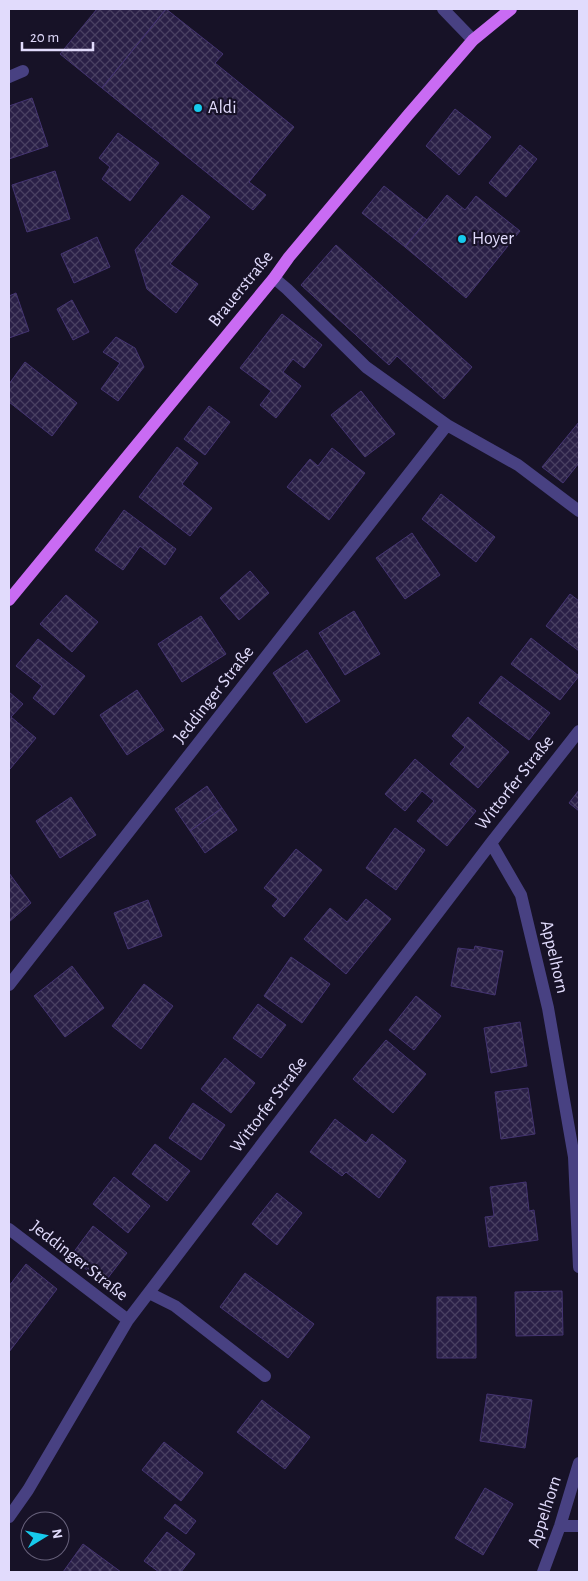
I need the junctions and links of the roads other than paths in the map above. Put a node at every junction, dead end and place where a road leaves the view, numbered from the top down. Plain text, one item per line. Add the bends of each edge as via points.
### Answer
1 (443, 9) edge
2 (511, 9) edge
3 (473, 40) junction
4 (23, 72) dead end
5 (9, 77) edge
6 (274, 278) junction
7 (447, 425) junction
8 (579, 511) edge
9 (9, 600) edge
10 (579, 730) edge
11 (491, 843) junction
12 (9, 985) edge
13 (9, 1228) edge
14 (579, 1267) edge
15 (149, 1293) junction
16 (128, 1320) junction
17 (265, 1376) dead end
18 (579, 1463) edge
19 (9, 1516) edge
20 (560, 1526) junction
21 (579, 1526) edge
22 (543, 1572) edge

1 - 3 street
2 - 3 main road, Brauerstraße
3 - 6 main road, Brauerstraße
4 - 5 street
6 - 7 street via 366,367
6 - 9 main road, Brauerstraße
7 - 8 street via 518,465
7 - 12 street, Jeddinger Straße
10 - 11 street, Wittorfer Straße
11 - 14 street, Appelhorn via 521,895 548,1008 574,1157
11 - 15 street, Wittorfer Straße
13 - 16 street, Jeddinger Straße
15 - 16 street, Wittorfer Straße
15 - 17 street via 176,1306
16 - 19 street, Wittorfer Straße via 28,1490
18 - 20 street, Appelhorn
20 - 21 street
20 - 22 street, Appelhorn

